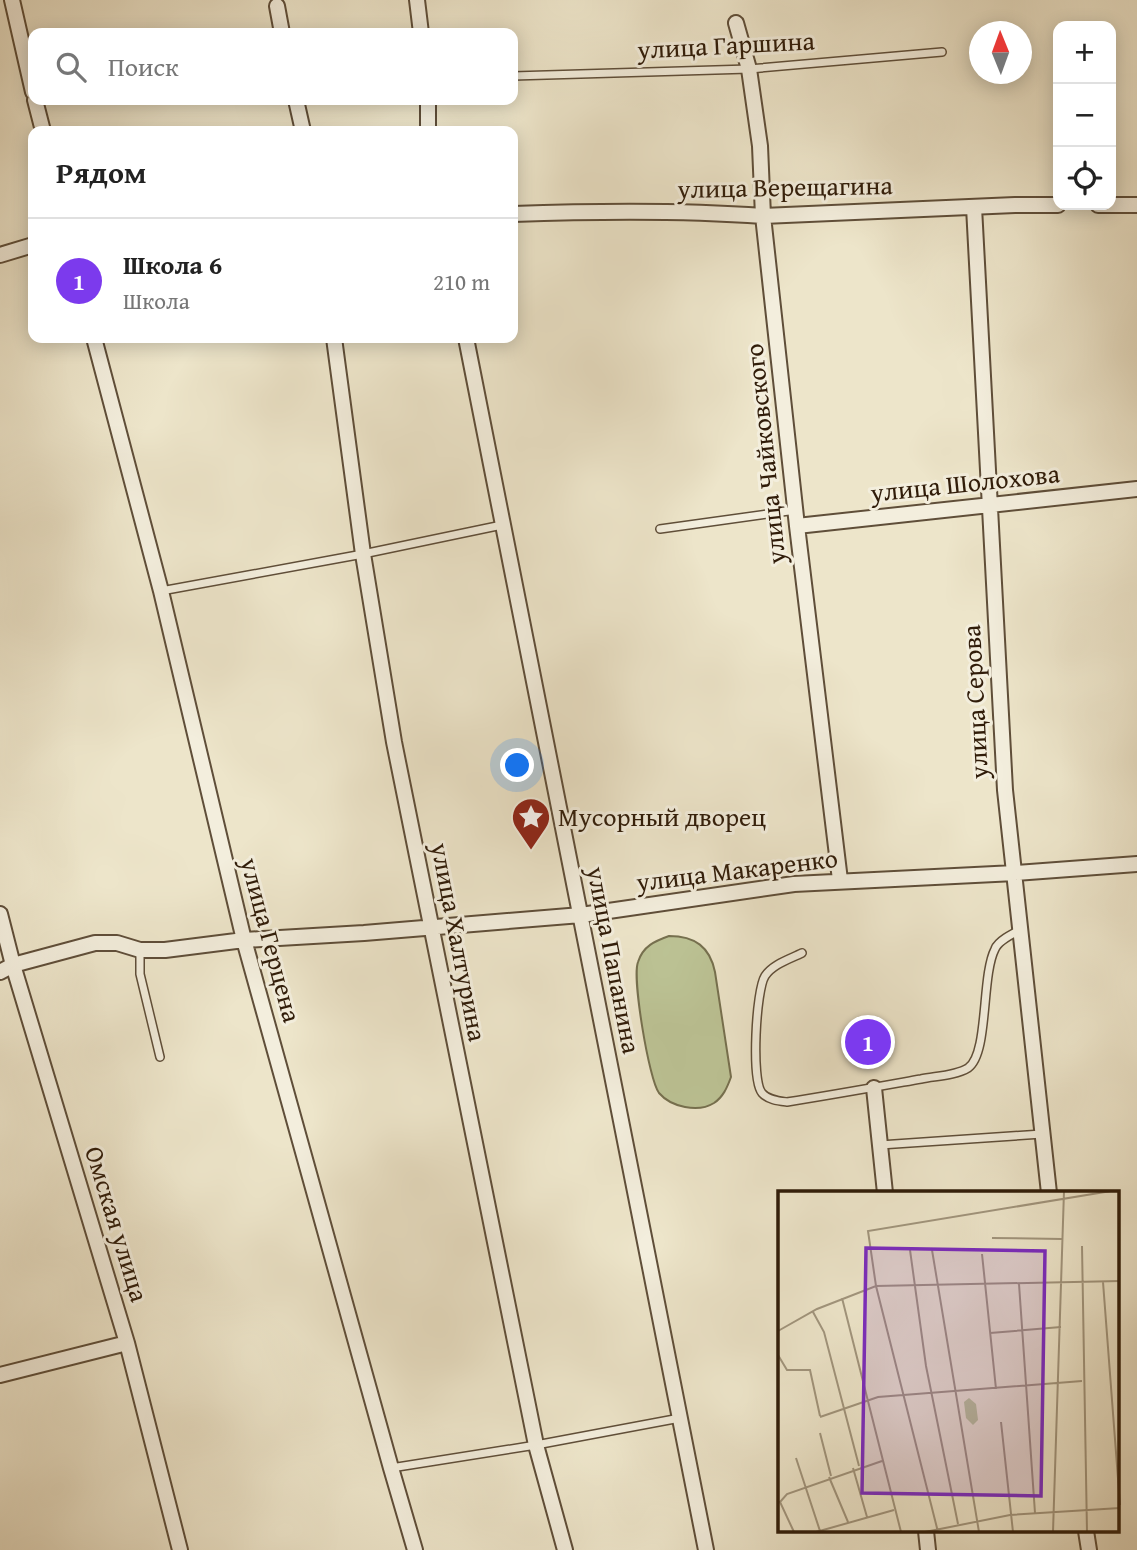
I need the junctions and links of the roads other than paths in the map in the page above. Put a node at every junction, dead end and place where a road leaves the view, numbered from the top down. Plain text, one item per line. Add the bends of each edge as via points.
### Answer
1 (12, 0) edge
2 (417, 0) edge
3 (277, 6) dead end
4 (736, 23) dead end
5 (281, 28) edge
6 (420, 28) edge
7 (942, 52) dead end
8 (28, 66) edge
9 (749, 69) junction
10 (518, 76) edge
11 (36, 105) edge
12 (297, 105) edge
13 (428, 105) edge
14 (42, 126) edge
15 (302, 126) edge
16 (428, 126) edge
17 (1053, 205) edge
18 (1116, 205) edge
19 (1137, 205) edge
20 (974, 207) junction
21 (518, 214) edge
22 (763, 216) junction
23 (28, 247) edge
24 (0, 255) edge
25 (95, 343) edge
26 (335, 343) edge
27 (467, 343) edge
28 (1137, 489) edge
29 (989, 505) junction
30 (796, 510) junction
31 (502, 526) junction
32 (797, 526) junction
33 (660, 529) dead end
34 (363, 554) junction
35 (160, 591) junction
36 (1137, 864) edge
37 (1015, 873) junction
38 (840, 880) junction
39 (0, 914) edge
40 (581, 915) junction
41 (431, 927) junction
42 (1020, 929) junction
43 (244, 940) junction
44 (141, 950) junction
45 (802, 953) dead end
46 (7, 968) edge
47 (160, 1057) dead end
48 (874, 1087) junction
49 (1042, 1134) junction
50 (879, 1145) junction
51 (885, 1191) edge
52 (1049, 1191) edge
53 (127, 1343) junction
54 (0, 1375) edge
55 (681, 1418) junction
56 (536, 1445) junction
57 (391, 1468) junction
58 (926, 1532) edge
59 (1086, 1532) edge
60 (180, 1550) edge
61 (415, 1550) edge
62 (565, 1550) edge
63 (706, 1550) edge
64 (928, 1550) edge
65 (1089, 1550) edge

1 - 8 street
2 - 6 street
3 - 5 street
4 - 9 street, улица Чайковского
7 - 9 lane, улица Гаршина
9 - 10 lane, улица Гаршина
9 - 22 street, улица Чайковского via 760,146
11 - 14 street
12 - 15 street
13 - 16 street
17 - 20 street, улица Верещагина
18 - 19 street
20 - 22 street, улица Верещагина
20 - 29 street, улица Серова
21 - 22 street, улица Верещагина
22 - 30 street, улица Чайковского
23 - 24 street
25 - 35 street, улица Герцена
26 - 34 street, улица Халтурина
27 - 31 street, улица Папанина
28 - 29 street, улица Шолохова
29 - 32 street, улица Шолохова
29 - 37 street, улица Серова via 1005,790
30 - 32 street, улица Чайковского
30 - 33 lane
31 - 34 lane
31 - 40 street, улица Папанина
32 - 38 street, улица Чайковского
34 - 35 lane
34 - 41 street, улица Халтурина
35 - 43 street, улица Герцена
36 - 37 street, улица Макаренко
37 - 38 street, улица Макаренко
37 - 42 street, улица Серова
38 - 40 street, улица Макаренко
39 - 46 street, Омская улица
40 - 41 street, улица Макаренко
40 - 55 street, улица Папанина
41 - 43 street, улица Макаренко
41 - 56 street, улица Халтурина
42 - 48 lane via 995,947 988,970 980,1047 973,1063 952,1073
42 - 49 street, улица Серова
43 - 44 street, улица Макаренко
43 - 57 street, улица Герцена
44 - 46 street, улица Макаренко via 95,943
44 - 47 lane via 140,974
45 - 48 lane via 770,969 763,979 755,1067 762,1094 787,1102
46 - 53 street, Омская улица
48 - 50 street
49 - 50 lane
49 - 52 street, улица Серова
50 - 51 street
53 - 54 street
53 - 60 street, Омская улица
55 - 56 lane
55 - 63 street, улица Папанина
56 - 57 lane
56 - 62 street, улица Халтурина
57 - 61 street, улица Герцена
58 - 64 street
59 - 65 street

